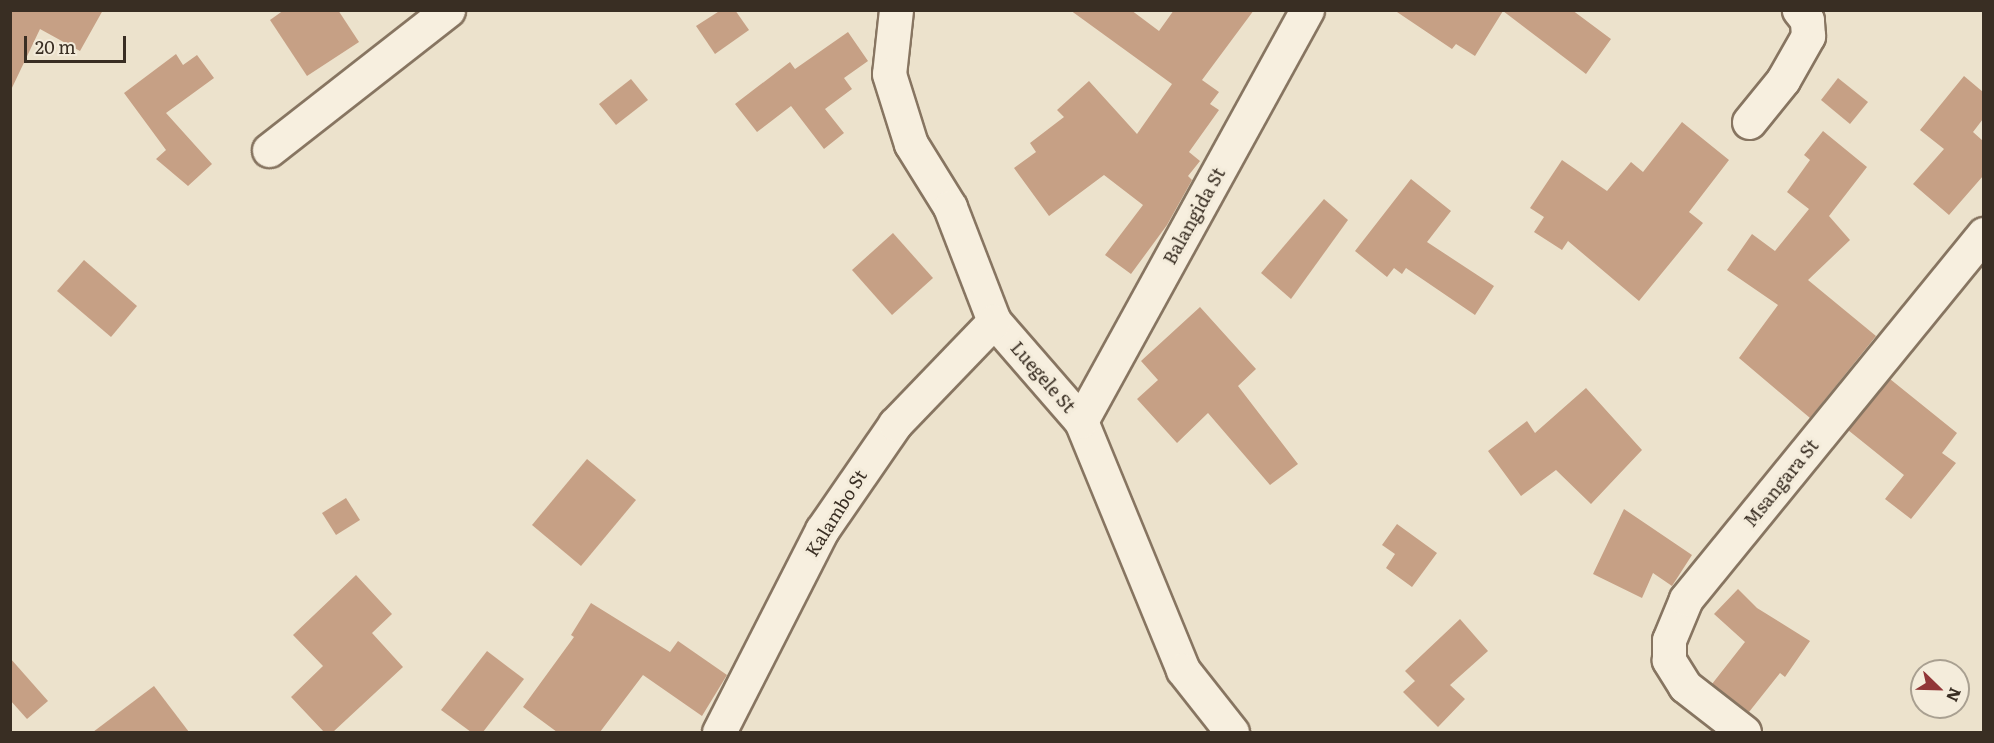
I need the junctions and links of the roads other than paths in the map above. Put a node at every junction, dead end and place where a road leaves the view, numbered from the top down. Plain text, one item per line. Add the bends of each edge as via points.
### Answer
1 (448, 10) edge
2 (896, 10) edge
3 (1307, 10) edge
4 (1799, 10) edge
5 (1749, 122) dead end
6 (269, 150) dead end
7 (1983, 234) edge
8 (994, 321) junction
9 (1081, 421) junction
10 (718, 732) edge
11 (1232, 732) edge
12 (1744, 732) edge

1 - 6 street
2 - 8 street, Luegele St via 889,74 911,144 950,207
3 - 9 street, Balangida St
4 - 5 street via 1807,20 1808,36 1783,80
7 - 12 street, Msangara St via 1686,599 1669,640 1669,660 1685,686
8 - 9 street, Luegele St
8 - 10 street, Kalambo St via 895,424 822,530
9 - 11 street, Luegele St via 1183,670

